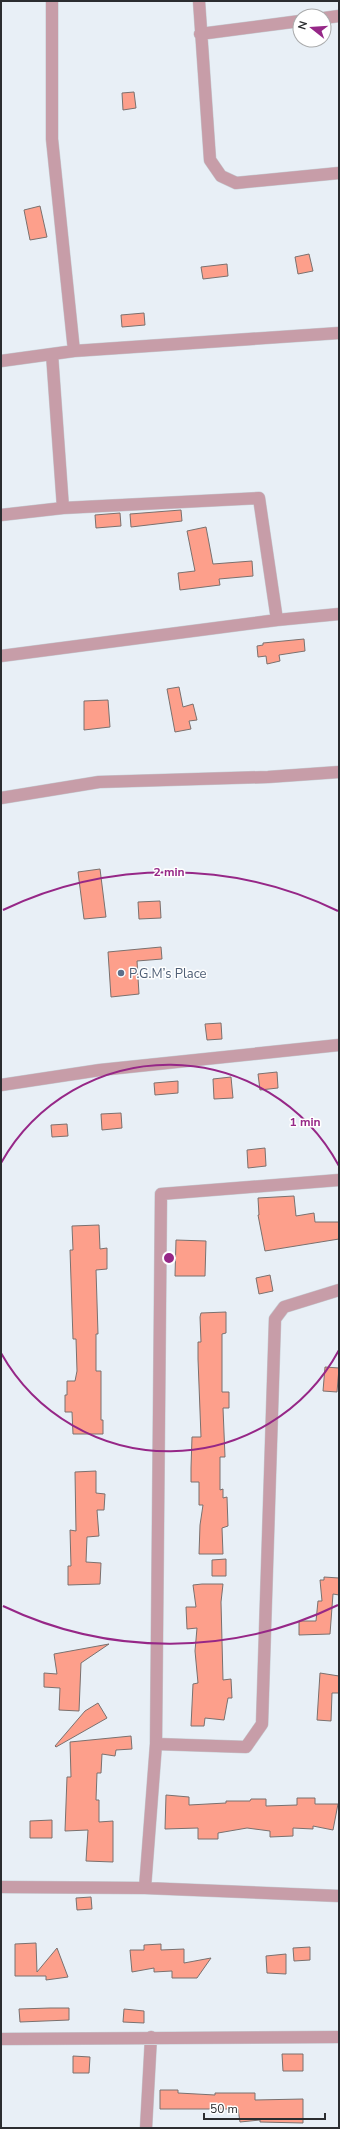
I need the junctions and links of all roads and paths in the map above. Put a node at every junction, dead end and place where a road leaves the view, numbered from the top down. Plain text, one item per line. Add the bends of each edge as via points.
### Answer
1 (52, 1) edge
2 (199, 1) edge
3 (292, 22) edge
4 (200, 34) junction
5 (339, 173) edge
6 (339, 333) edge
7 (74, 351) junction
8 (52, 354) junction
9 (1, 361) edge
10 (63, 508) junction
11 (1, 515) edge
12 (339, 614) edge
13 (277, 620) junction
14 (1, 656) edge
15 (339, 772) edge
16 (1, 798) edge
17 (339, 1045) edge
18 (1, 1085) edge
19 (339, 1180) edge
20 (339, 1290) edge
21 (156, 1744) junction
22 (1, 1887) edge
23 (145, 1888) junction
24 (339, 1896) edge
25 (151, 2037) junction
26 (339, 2037) edge
27 (1, 2039) edge
28 (146, 2128) edge

1 - 7 street via 52,140
2 - 4 street
3 - 4 street
4 - 5 street via 210,160 221,176 236,183
6 - 7 street
7 - 8 street
8 - 9 street
8 - 10 street
10 - 11 street
10 - 13 street via 259,498
12 - 13 street
13 - 14 street
15 - 16 street via 268,777 99,782
17 - 18 street via 100,1070
19 - 21 street via 161,1194
20 - 21 street via 284,1307 275,1319 262,1724 246,1747
21 - 23 street
22 - 23 street
23 - 24 street
25 - 26 street
25 - 27 street
25 - 28 street

